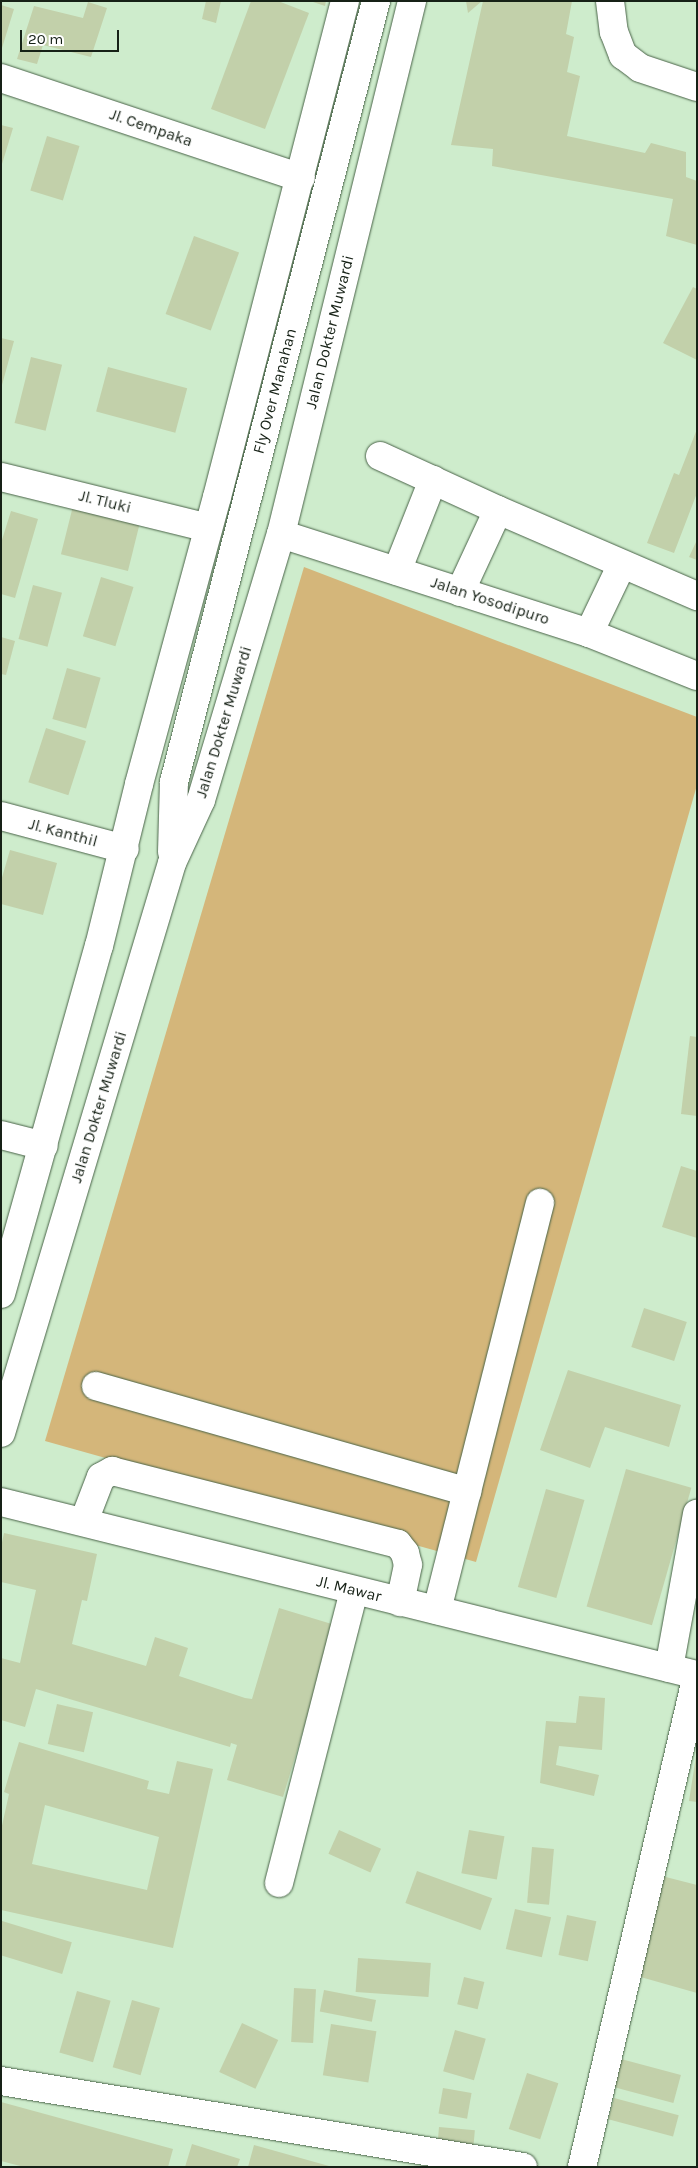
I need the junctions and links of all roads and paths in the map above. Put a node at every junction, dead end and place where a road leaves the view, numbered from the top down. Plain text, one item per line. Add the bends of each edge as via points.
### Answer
1 (345, 1) edge
2 (376, 1) edge
3 (412, 1) edge
4 (610, 1) edge
5 (1, 78) edge
6 (697, 86) edge
7 (301, 178) junction
8 (380, 456) dead end
9 (1, 477) edge
10 (433, 480) junction
11 (498, 510) junction
12 (208, 528) junction
13 (281, 534) junction
14 (622, 564) junction
15 (396, 571) junction
16 (460, 592) junction
17 (697, 596) edge
18 (589, 633) junction
19 (697, 676) edge
20 (175, 778) junction
21 (1, 816) edge
22 (126, 842) junction
23 (172, 863) junction
24 (1, 1135) edge
25 (44, 1146) junction
26 (540, 1203) dead end
27 (1, 1294) edge
28 (96, 1386) dead end
29 (1, 1433) edge
30 (467, 1492) junction
31 (1, 1502) edge
32 (697, 1514) edge
33 (84, 1521) junction
34 (354, 1590) junction
35 (400, 1602) junction
36 (437, 1610) junction
37 (669, 1668) junction
38 (697, 1675) edge
39 (279, 1883) dead end
40 (1, 2081) edge
41 (424, 2158) edge
42 (523, 2167) edge
43 (582, 2167) edge

1 - 7 main road
2 - 20 main road, Fly Over Manahan
3 - 13 main road, Jalan Dokter Muwardi
4 - 6 main road via 614,32 624,55 640,68
5 - 7 main road, Jl. Cempaka
7 - 12 main road
8 - 10 main road
9 - 12 main road, Jl. Tluki
10 - 11 main road
10 - 15 main road
11 - 14 main road
11 - 16 main road
12 - 22 main road
13 - 15 main road, Jalan Yosodipuro
13 - 23 main road, Jalan Dokter Muwardi via 201,800
14 - 17 main road
14 - 18 main road
15 - 16 main road, Jalan Yosodipuro
16 - 18 main road, Jalan Yosodipuro
18 - 19 main road, Jalan Yosodipuro
20 - 22 main road
20 - 23 main road
21 - 22 main road, Jl. Kanthil
22 - 25 main road
23 - 29 main road, Jalan Dokter Muwardi
24 - 25 main road
25 - 27 main road
26 - 30 main road
28 - 30 main road
30 - 36 main road
31 - 33 main road, Jl. Mawar
32 - 37 main road
33 - 34 main road, Jl. Mawar
33 - 35 main road via 101,1477 112,1471 398,1544 408,1565
34 - 35 main road, Jl. Mawar
34 - 39 main road
35 - 36 main road, Jl. Mawar
36 - 37 main road, Jl. Mawar
37 - 38 main road, Jl. Mawar
38 - 43 main road
40 - 41 main road
41 - 42 main road

